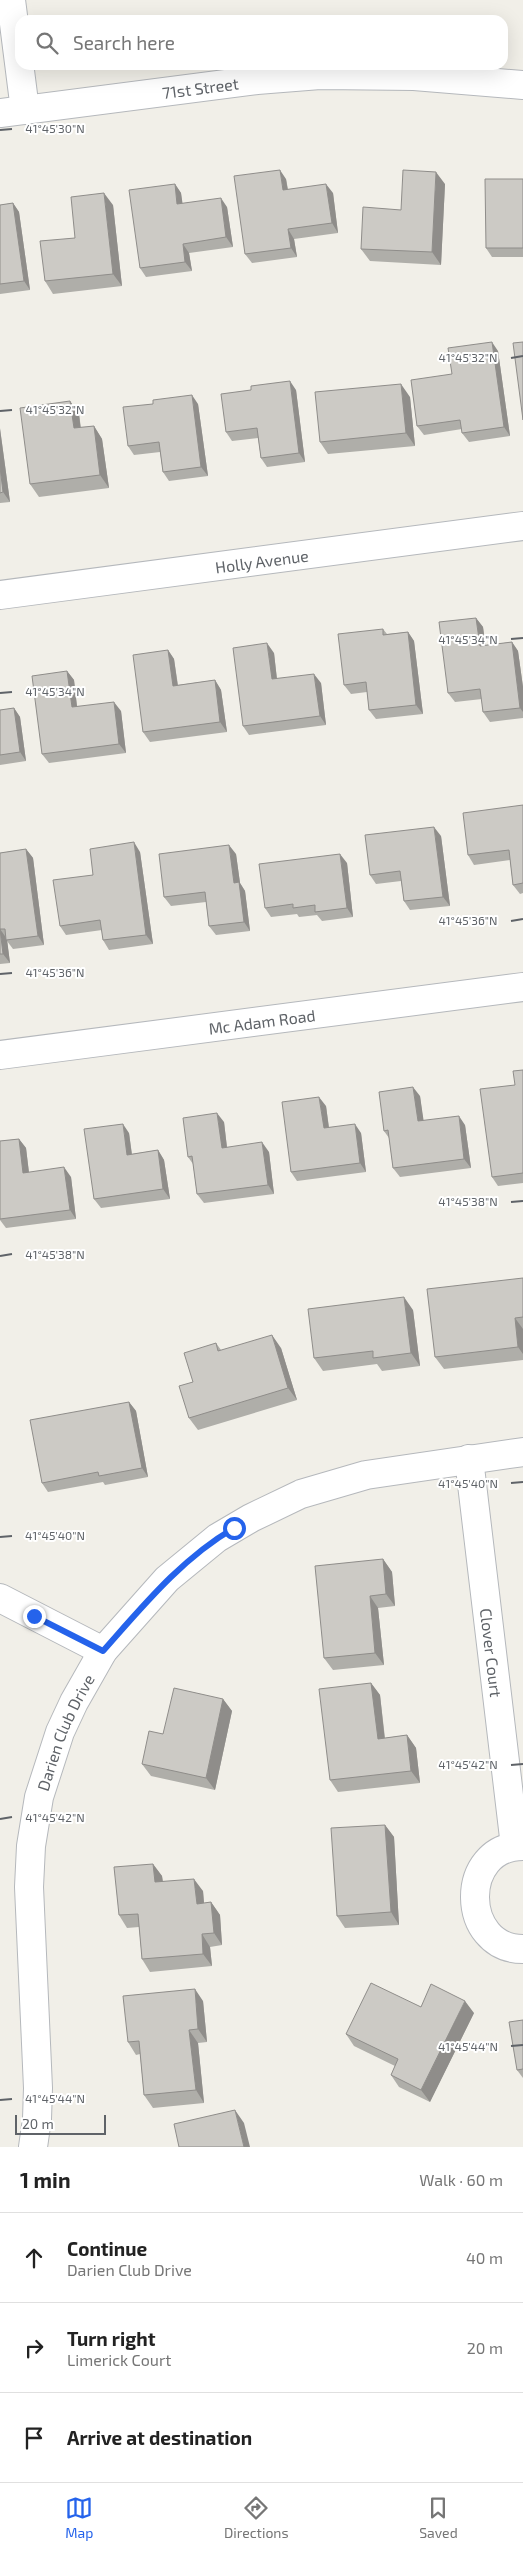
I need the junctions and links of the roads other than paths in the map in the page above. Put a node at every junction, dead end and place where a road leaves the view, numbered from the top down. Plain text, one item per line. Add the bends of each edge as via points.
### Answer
1 (11, 0) edge
2 (523, 85) edge
3 (13, 112) edge
4 (523, 526) edge
5 (0, 595) edge
6 (523, 986) edge
7 (0, 1055) edge
8 (523, 1452) edge
9 (469, 1459) junction
10 (0, 1598) edge
11 (103, 1651) junction
12 (519, 1846) edge
13 (523, 1949) edge
14 (33, 2147) edge

1 - 3 street
2 - 3 street, 71st Street via 414,76 320,75 257,80
4 - 5 street, Holly Avenue
6 - 7 street, Mc Adam Road
8 - 9 street, Darien Club Drive
9 - 11 street, Darien Club Drive via 328,1484 251,1518 217,1538 167,1579
9 - 12 street, Clover Court
10 - 11 street
11 - 14 street, Darien Club Drive via 60,1732 39,1797 31,1846 29,1887 38,2088
12 - 13 street, Clover Court via 496,1854 482,1868 474,1887 474,1908 482,1927 497,1941

